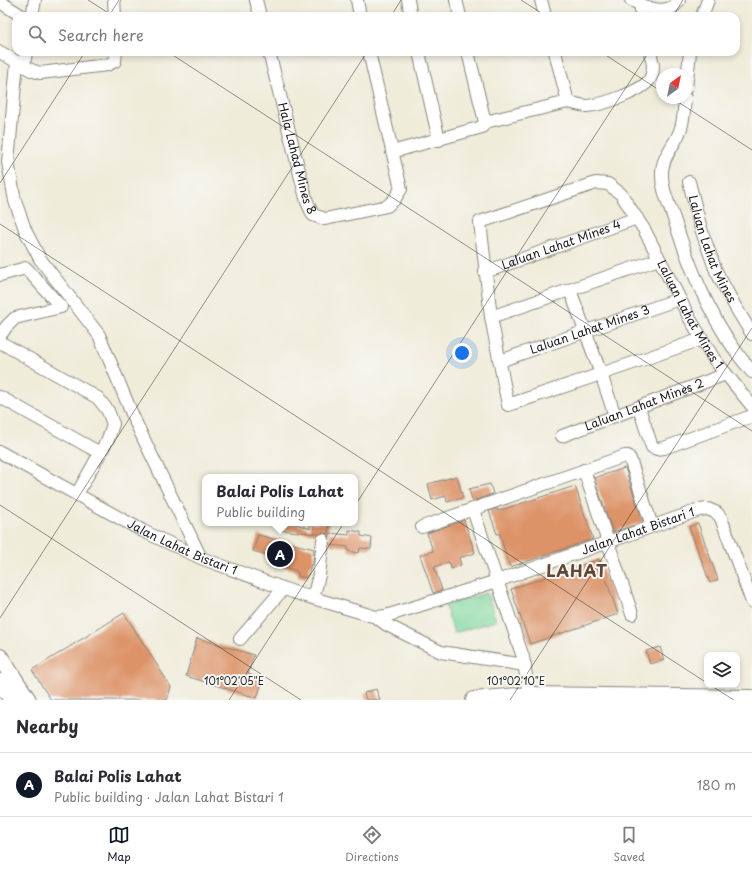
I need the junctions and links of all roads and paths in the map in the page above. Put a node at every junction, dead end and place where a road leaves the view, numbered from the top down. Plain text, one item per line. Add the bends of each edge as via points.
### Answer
1 (35, 0) edge
2 (114, 0) edge
3 (256, 0) edge
4 (357, 0) edge
5 (408, 0) edge
6 (456, 0) edge
7 (541, 0) edge
8 (679, 0) edge
9 (708, 0) edge
10 (0, 2) edge
11 (638, 7) edge
12 (16, 12) edge
13 (33, 12) edge
14 (115, 12) edge
15 (259, 12) edge
16 (359, 12) edge
17 (410, 12) edge
18 (459, 12) edge
19 (544, 12) edge
20 (704, 12) edge
21 (0, 52) edge
22 (24, 56) edge
23 (116, 56) edge
24 (271, 56) edge
25 (370, 56) edge
26 (420, 56) edge
27 (469, 56) edge
28 (556, 56) edge
29 (651, 56) edge
30 (690, 56) edge
31 (20, 64) junction
32 (688, 68) edge
33 (568, 102) junction
34 (684, 104) edge
35 (485, 122) junction
36 (439, 140) junction
37 (392, 152) junction
38 (689, 182) dead end
39 (637, 218) junction
40 (659, 260) junction
41 (485, 272) junction
42 (0, 275) edge
43 (570, 290) junction
44 (679, 299) junction
45 (491, 317) junction
46 (585, 332) junction
47 (752, 334) edge
48 (0, 336) edge
49 (702, 339) junction
50 (0, 342) edge
51 (500, 361) junction
52 (752, 372) edge
53 (602, 374) junction
54 (726, 374) junction
55 (0, 396) edge
56 (752, 406) edge
57 (639, 408) junction
58 (615, 416) junction
59 (752, 416) edge
60 (562, 436) dead end
61 (0, 452) edge
62 (100, 453) junction
63 (584, 470) junction
64 (78, 494) junction
65 (473, 510) junction
66 (652, 526) junction
67 (422, 527) dead end
68 (323, 540) dead end
69 (607, 542) junction
70 (200, 558) junction
71 (497, 581) junction
72 (283, 589) junction
73 (313, 598) junction
74 (752, 602) edge
75 (632, 614) dead end
76 (376, 617) junction
77 (240, 639) dead end
78 (0, 658) edge
79 (525, 665) junction
80 (0, 682) edge
81 (509, 698) edge
82 (529, 698) edge
83 (752, 698) edge
84 (12, 700) edge
85 (28, 700) edge
86 (474, 700) edge

1 - 13 street
2 - 14 street
3 - 15 street
4 - 16 street
5 - 17 street
6 - 18 street
7 - 19 street
8 - 11 street via 674,7 667,10
9 - 20 street
10 - 12 street
21 - 31 street
22 - 31 street
23 - 31 street via 115,61 107,65 40,73
24 - 37 street, Hala Lahad Mines 8 via 307,202 313,215 325,219 387,206 401,189
25 - 37 street
26 - 36 street
27 - 35 street
28 - 33 street
29 - 33 street via 654,67 651,77 647,83 634,91 616,99 586,106
30 - 32 street
31 - 70 street via 8,162 15,201 26,232 40,259 99,335 134,421
33 - 35 street
34 - 52 street via 681,128 662,171 663,184 702,294 726,338
35 - 36 street via 482,127
36 - 37 street
38 - 47 street, Laluan Lahat Mines via 701,229 716,271
39 - 40 street, Laluan Lahat Mines 1
39 - 41 street, Laluan Lahat Mines 4
39 - 41 street, Laluan Lahat Mines 1 via 621,194 608,184 596,183 480,222
40 - 43 street
40 - 44 street, Laluan Lahat Mines 1
41 - 45 street
42 - 48 street via 26,268 61,307 15,318
43 - 45 street
43 - 46 street
44 - 46 street, Laluan Lahat Mines 3
44 - 49 street, Laluan Lahat Mines 1
45 - 51 street
46 - 51 street, Laluan Lahat Mines 3
46 - 53 street
49 - 53 street
49 - 54 street, Laluan Lahat Mines 1
50 - 62 street via 98,398 108,411 113,424
51 - 53 street via 508,405
53 - 58 street
54 - 56 street, Laluan Lahat Mines 1
54 - 57 street, Laluan Lahat Mines 2
55 - 62 street
57 - 58 street, Laluan Lahat Mines 2
57 - 59 street via 652,447 657,449
58 - 60 street, Laluan Lahat Mines 2
61 - 64 street, Jalan Lahat Bistari 1
62 - 64 street
63 - 65 street
63 - 66 street via 628,456
63 - 69 street
64 - 70 street, Jalan Lahat Bistari 1 via 143,531
65 - 67 street
65 - 71 street
66 - 69 street, Jalan Lahat Bistari 1
66 - 74 street, Jalan Lahat Bistari 1 via 699,510 708,509 717,513
68 - 73 street via 319,575
69 - 71 street, Jalan Lahat Bistari 1
69 - 75 street
70 - 72 street, Jalan Lahat Bistari 1
71 - 76 street, Jalan Lahat Bistari 1
71 - 79 street
72 - 73 street, Jalan Lahat Bistari 1
72 - 77 street
73 - 76 street, Jalan Lahat Bistari 1
76 - 79 street, Jalan Lahat Bistari 1 via 441,652
78 - 85 main road
79 - 82 street
80 - 84 main road
81 - 82 main road
81 - 86 main road
82 - 83 main road

